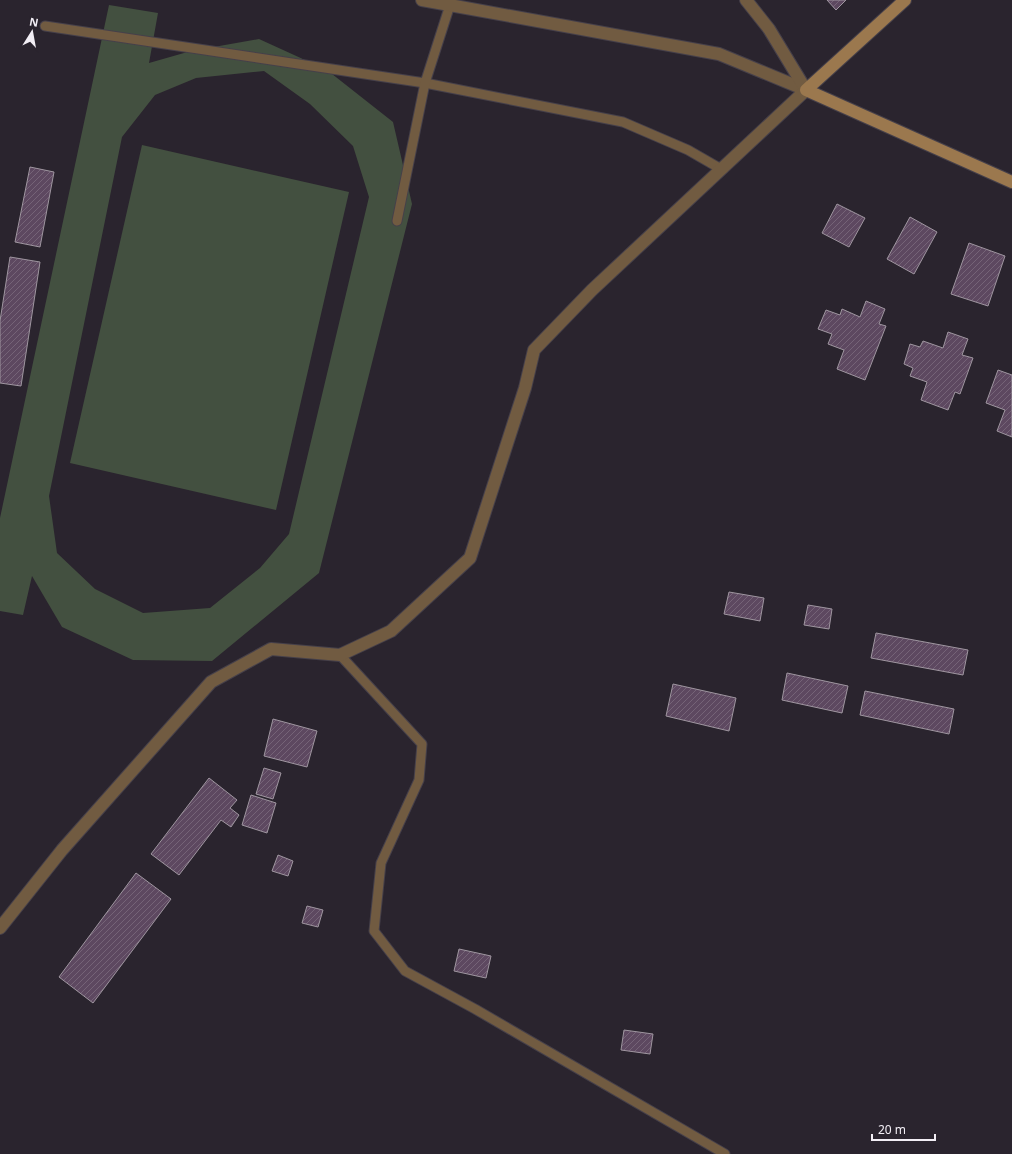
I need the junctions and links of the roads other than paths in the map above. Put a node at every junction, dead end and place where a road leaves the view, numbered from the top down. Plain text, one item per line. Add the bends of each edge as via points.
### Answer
1 (422, 0) edge
2 (746, 0) edge
3 (905, 0) edge
4 (450, 5) junction
5 (45, 26) dead end
6 (425, 83) junction
7 (806, 90) junction
8 (721, 170) junction
9 (1012, 182) edge
10 (397, 221) dead end
11 (340, 655) junction
12 (0, 928) edge
13 (725, 1154) edge

1 - 4 street
2 - 7 street via 769,29
3 - 7 street
4 - 6 lane
4 - 7 street via 719,54
5 - 6 lane
6 - 8 lane via 623,122 688,150
6 - 10 lane
7 - 8 street
7 - 9 street
8 - 11 street via 592,290 534,350 525,388 470,558 391,631
11 - 12 street via 271,649 211,682 62,850
11 - 13 lane via 422,744 419,780 381,863 374,931 405,971

